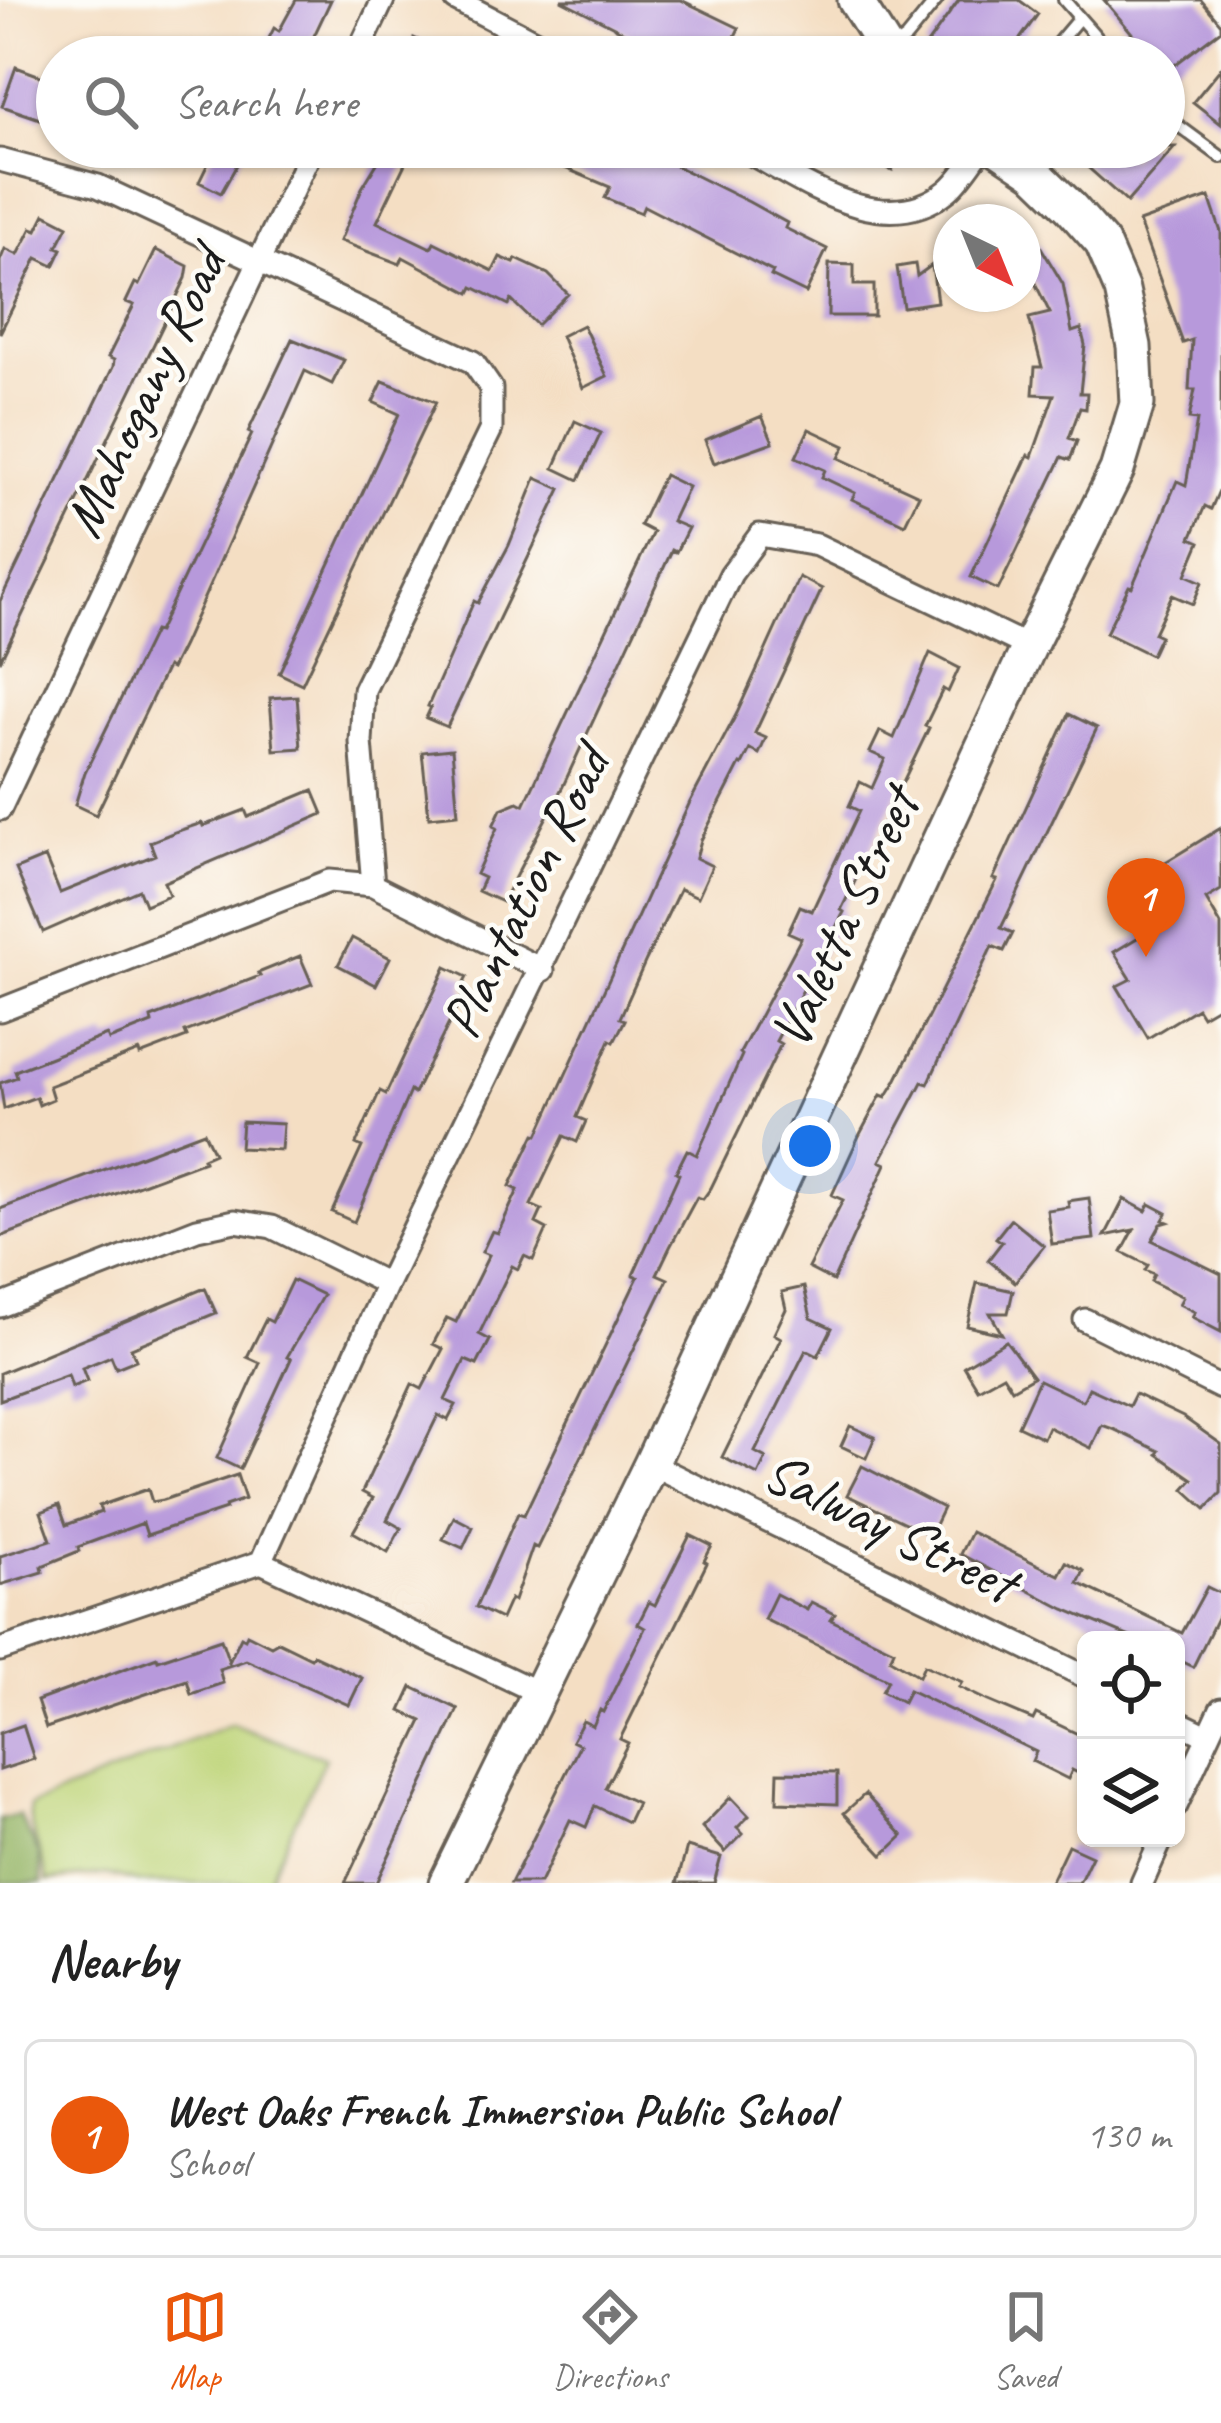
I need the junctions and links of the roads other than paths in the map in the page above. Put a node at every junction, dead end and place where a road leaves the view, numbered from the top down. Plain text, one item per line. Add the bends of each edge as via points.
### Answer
1 (383, 0) edge
2 (455, 0) edge
3 (855, 0) edge
4 (937, 0) edge
5 (1064, 0) edge
6 (1079, 18) junction
7 (366, 36) edge
8 (524, 36) edge
9 (878, 36) edge
10 (909, 36) edge
11 (1064, 36) edge
12 (1095, 36) edge
13 (1185, 130) edge
14 (1221, 157) edge
15 (0, 160) edge
16 (304, 168) edge
17 (779, 168) edge
18 (966, 168) edge
19 (1028, 168) edge
20 (260, 260) junction
21 (1029, 647) junction
22 (0, 809) edge
23 (374, 885) junction
24 (543, 970) junction
25 (0, 1010) edge
26 (387, 1284) junction
27 (0, 1306) edge
28 (1085, 1320) dead end
29 (1221, 1388) edge
30 (651, 1464) junction
31 (261, 1562) junction
32 (0, 1650) edge
33 (1077, 1673) edge
34 (537, 1692) junction
35 (1221, 1709) edge
36 (1185, 1725) edge
37 (1207, 1736) junction
38 (1185, 1786) edge
39 (1158, 1847) edge
40 (446, 1883) edge
41 (1142, 1883) edge

1 - 7 street
2 - 8 street
3 - 9 street
4 - 10 lane
5 - 6 lane
6 - 11 lane
6 - 12 lane
13 - 14 lane
15 - 20 street via 98,186
16 - 20 street, Mahogany Road
17 - 18 street via 876,211 908,210 947,191
19 - 21 street, Valetta Street via 1102,243 1122,290 1137,404 1117,470
20 - 22 street, Mahogany Road
20 - 23 street via 473,362 491,388 491,429 364,690
21 - 24 street, Plantation Road via 817,544 760,535 731,574
21 - 30 street, Valetta Street
23 - 24 street
23 - 25 street via 328,880
24 - 26 street, Plantation Road
26 - 27 street via 272,1227 235,1221 197,1228
26 - 31 street, Plantation Road
28 - 29 street
30 - 33 street, Salway Street
30 - 34 street, Valetta Street
31 - 32 street
31 - 34 street
34 - 40 street, Valetta Street
35 - 37 street
36 - 37 street
37 - 38 street
39 - 41 street

